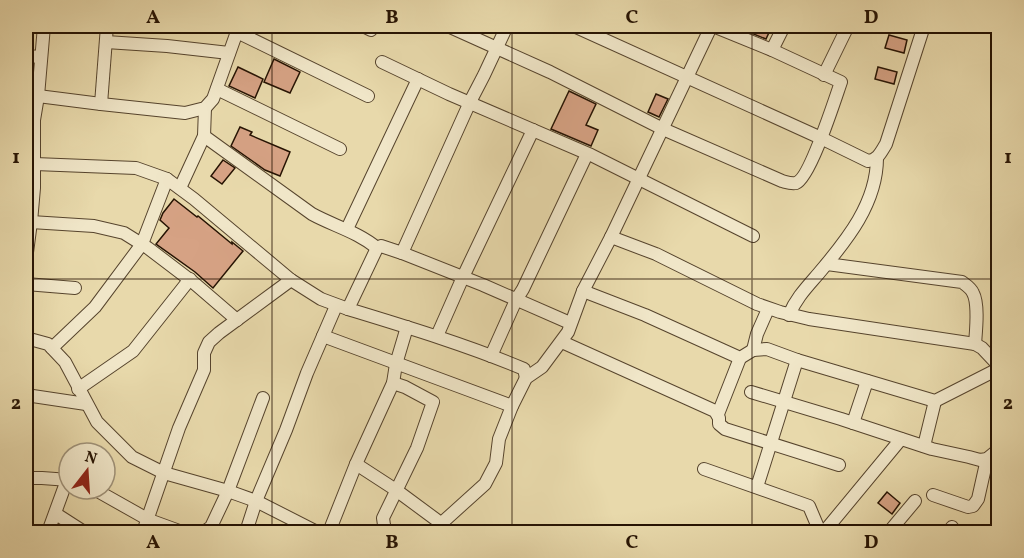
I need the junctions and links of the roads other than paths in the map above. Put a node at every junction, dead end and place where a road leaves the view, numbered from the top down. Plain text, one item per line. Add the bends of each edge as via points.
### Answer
1 (44, 26) edge
2 (107, 26) edge
3 (448, 26) edge
4 (507, 26) edge
5 (574, 26) edge
6 (712, 26) edge
7 (784, 26) edge
8 (848, 26) edge
9 (924, 26) edge
10 (238, 29) edge
11 (106, 42) junction
12 (497, 47) junction
13 (772, 50) junction
14 (229, 53) junction
15 (26, 56) edge
16 (41, 57) junction
17 (382, 62) dead end
18 (824, 75) junction
19 (687, 77) junction
20 (418, 79) junction
21 (216, 89) junction
22 (38, 96) junction
23 (368, 96) dead end
24 (470, 102) junction
25 (101, 104) junction
26 (205, 108) junction
27 (30, 120) edge
28 (663, 129) junction
29 (533, 130) junction
30 (204, 136) junction
31 (821, 138) junction
32 (340, 149) dead end
33 (587, 154) junction
34 (877, 158) junction
35 (35, 164) junction
36 (167, 178) junction
37 (638, 178) junction
38 (180, 188) junction
39 (31, 222) junction
40 (347, 229) junction
41 (753, 236) dead end
42 (611, 237) junction
43 (142, 244) junction
44 (378, 248) junction
45 (402, 253) junction
46 (26, 260) edge
47 (827, 264) junction
48 (463, 277) junction
49 (190, 279) junction
50 (291, 280) junction
51 (26, 284) edge
52 (75, 288) dead end
53 (583, 291) junction
54 (516, 300) junction
55 (342, 307) junction
56 (768, 309) junction
57 (789, 315) junction
58 (237, 320) junction
59 (570, 323) junction
60 (407, 327) junction
61 (323, 336) junction
62 (437, 336) junction
63 (26, 338) edge
64 (562, 342) junction
65 (975, 344) junction
66 (51, 348) junction
67 (753, 350) junction
68 (491, 356) junction
69 (740, 358) junction
70 (797, 360) junction
71 (396, 363) junction
72 (999, 368) edge
73 (526, 378) junction
74 (867, 381) junction
75 (393, 383) junction
76 (78, 389) junction
77 (751, 392) dead end
78 (26, 395) edge
79 (263, 398) dead end
80 (935, 401) junction
81 (785, 403) junction
82 (86, 404) junction
83 (512, 406) junction
84 (718, 414) junction
85 (853, 423) junction
86 (902, 439) junction
87 (770, 444) junction
88 (924, 446) junction
89 (999, 450) edge
90 (987, 459) junction
91 (356, 464) junction
92 (839, 465) dead end
93 (705, 469) dead end
94 (164, 473) junction
95 (26, 478) edge
96 (57, 479) edge
97 (757, 487) junction
98 (228, 490) junction
99 (396, 490) junction
100 (933, 495) dead end
101 (61, 501) edge
102 (115, 501) edge
103 (256, 501) junction
104 (915, 501) dead end
105 (56, 514) junction
106 (148, 520) junction
107 (439, 528) edge
108 (48, 532) edge
109 (84, 532) edge
110 (143, 532) edge
111 (182, 532) edge
112 (204, 532) edge
113 (246, 532) edge
114 (317, 532) edge
115 (329, 532) edge
116 (387, 532) edge
117 (822, 532) edge
118 (889, 532) edge

1 - 16 street
2 - 11 street
3 - 12 street
4 - 12 street
5 - 19 street
6 - 13 street
6 - 19 street
7 - 13 street
8 - 18 street
9 - 34 street via 886,144
10 - 14 street
10 - 23 street
11 - 14 street
11 - 25 street
12 - 24 street
12 - 28 street
13 - 18 street
14 - 21 street
15 - 16 street
16 - 22 street
17 - 20 street
18 - 31 street via 841,82
19 - 28 street
19 - 31 street
20 - 24 street
20 - 40 street
21 - 26 street
21 - 32 street
22 - 25 street
22 - 27 street
24 - 29 street
24 - 45 street
25 - 26 street via 185,112
26 - 30 street
27 - 35 street
28 - 31 street via 792,184 805,173
28 - 37 street
29 - 33 street
29 - 48 street
30 - 38 street
30 - 40 street via 312,214
31 - 34 street via 868,161
33 - 37 street
33 - 54 street
34 - 47 street via 862,215
35 - 36 street via 136,168
35 - 39 street
36 - 38 street
36 - 43 street
37 - 41 street
37 - 42 street
38 - 50 street
39 - 43 street via 109,228
39 - 46 street
40 - 44 street
42 - 53 street
42 - 56 street via 656,254
43 - 49 street
43 - 66 street via 95,307
44 - 45 street
44 - 55 street
45 - 48 street
47 - 57 street via 800,294
47 - 65 street via 962,282 974,294
48 - 54 street
48 - 62 street
49 - 58 street
49 - 76 street via 133,351
50 - 55 street
50 - 58 street
51 - 52 street
53 - 59 street
53 - 69 street
54 - 59 street
54 - 68 street
55 - 60 street
55 - 61 street
56 - 57 street
56 - 67 street
57 - 65 street
58 - 94 street via 209,342 204,370
59 - 64 street
60 - 62 street
60 - 71 street
61 - 71 street
61 - 103 street
62 - 68 street
63 - 66 street
64 - 73 street via 542,367
64 - 84 street
65 - 72 street
66 - 76 street
67 - 69 street
67 - 70 street via 767,349
68 - 73 street via 524,369
69 - 84 street
70 - 74 street
70 - 81 street
71 - 75 street
71 - 83 street
72 - 80 street
73 - 83 street
74 - 80 street
74 - 85 street
75 - 91 street
75 - 99 street via 433,402 417,448
76 - 82 street
77 - 81 street
78 - 82 street
79 - 98 street
80 - 88 street
81 - 85 street
81 - 87 street
82 - 94 street via 97,422 132,457
83 - 107 street via 499,439 496,463 485,484
84 - 87 street via 721,426
85 - 86 street
86 - 88 street
86 - 117 street
87 - 92 street
87 - 97 street
88 - 90 street
89 - 90 street
90 - 100 street via 978,500 973,506
91 - 99 street
91 - 115 street
93 - 97 street
94 - 98 street
94 - 106 street
95 - 96 street
97 - 117 street via 809,506
98 - 103 street
98 - 112 street via 211,527
99 - 107 street
99 - 116 street via 383,518
101 - 105 street
102 - 106 street
103 - 113 street
103 - 114 street
104 - 118 street
105 - 108 street
105 - 109 street
106 - 110 street
106 - 111 street

